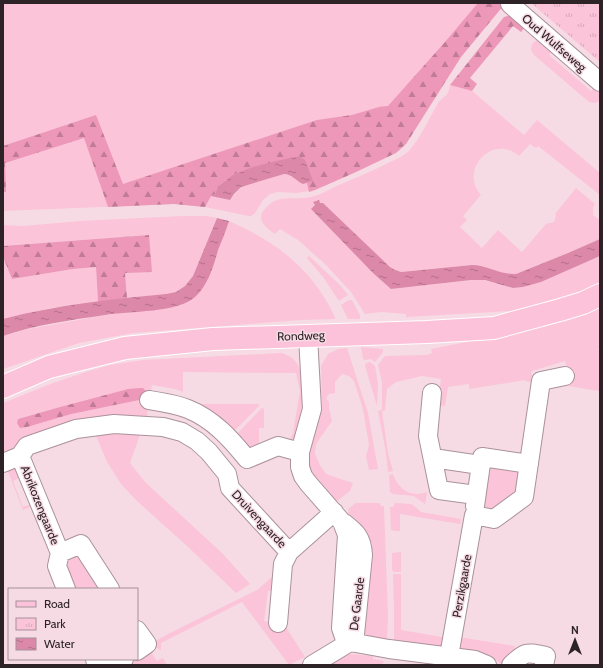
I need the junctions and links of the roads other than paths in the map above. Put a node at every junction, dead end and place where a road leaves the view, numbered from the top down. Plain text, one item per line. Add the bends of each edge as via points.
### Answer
1 (511, 3) edge
2 (600, 82) edge
3 (600, 295) edge
4 (308, 336) junction
5 (565, 376) dead end
6 (3, 387) edge
7 (432, 393) dead end
8 (149, 400) dead end
9 (300, 452) junction
10 (20, 456) junction
11 (433, 458) junction
12 (3, 463) edge
13 (529, 464) junction
14 (480, 465) junction
15 (476, 495) junction
16 (474, 515) junction
17 (338, 517) junction
18 (289, 552) junction
19 (60, 553) junction
20 (66, 588) edge
21 (109, 588) edge
22 (278, 623) dead end
23 (138, 631) edge
24 (350, 642) junction
25 (138, 650) edge
26 (449, 656) junction
27 (95, 660) edge
28 (104, 665) edge
29 (312, 665) edge
30 (487, 665) edge
31 (511, 665) edge
32 (544, 665) edge

1 - 2 street, Oud Wulfseweg
3 - 4 main road, Rondweg via 560,310 494,328
4 - 6 main road, Rondweg via 213,339 125,348 49,367
4 - 9 street, De Gaarde via 312,409
5 - 13 street via 541,381
7 - 11 street via 428,436
8 - 9 street via 189,409 215,424 247,459 278,446
9 - 17 street, De Gaarde via 303,476
10 - 12 street, Druivengaarde
10 - 18 street, Druivengaarde via 27,446 76,429 114,424 162,427 182,432 209,452 226,474 230,488
10 - 19 street, Abrikozengaarde
11 - 14 street
11 - 15 street via 439,490
13 - 14 street via 482,457
13 - 16 street via 524,497 494,519
14 - 15 street, Perzikgaarde
15 - 16 street, Perzikgaarde
16 - 26 street, Perzikgaarde
17 - 18 street, Druivengaarde
17 - 24 street, De Gaarde via 347,535 341,628 344,637
18 - 22 street, Druivengaarde via 283,564
19 - 20 street, Abrikozengaarde via 57,566
19 - 21 street, Abrikozengaarde via 81,544
23 - 25 street via 147,644
24 - 26 street
24 - 29 street
26 - 30 street
27 - 28 street via 96,663
31 - 32 street via 528,652 546,656

